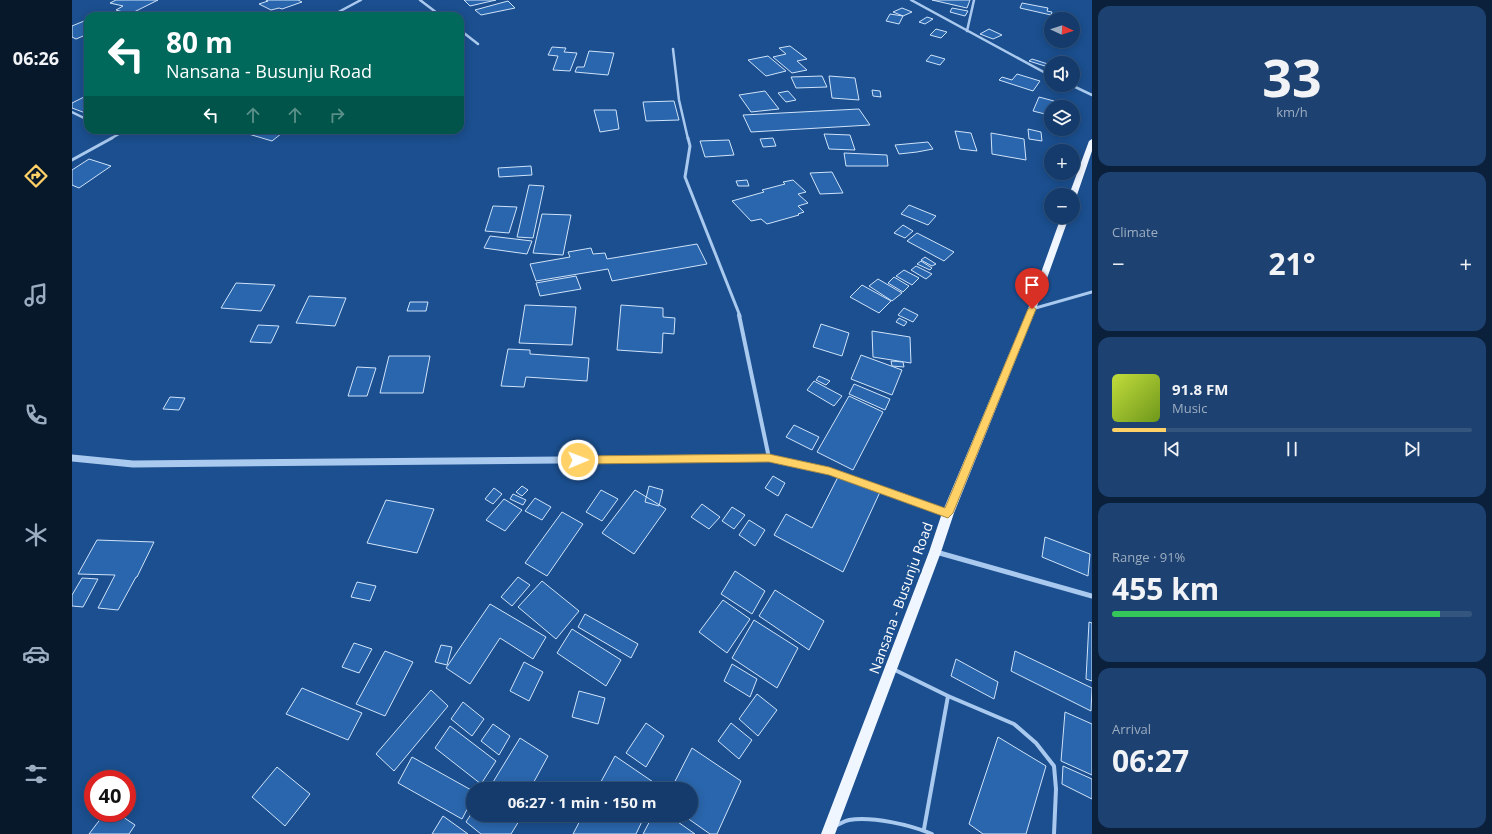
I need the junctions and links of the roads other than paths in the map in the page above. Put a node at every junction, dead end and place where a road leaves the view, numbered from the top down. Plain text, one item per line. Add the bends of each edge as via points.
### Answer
1 (361, 0) edge
2 (420, 0) edge
3 (911, 0) edge
4 (974, 0) edge
5 (338, 12) edge
6 (436, 12) edge
7 (968, 31) junction
8 (464, 33) edge
9 (478, 44) dead end
10 (673, 49) dead end
11 (1044, 72) edge
12 (1080, 89) edge
13 (1092, 95) edge
14 (72, 112) edge
15 (84, 118) edge
16 (117, 135) edge
17 (1092, 141) edge
18 (72, 160) edge
19 (1075, 188) edge
20 (1062, 224) edge
21 (1092, 292) edge
22 (1032, 309) junction
23 (72, 458) edge
24 (769, 458) junction
25 (948, 513) junction
26 (935, 552) junction
27 (1092, 596) edge
28 (892, 668) junction
29 (948, 696) junction
30 (924, 829) junction
31 (830, 831) edge
32 (932, 834) edge
33 (1054, 834) edge

1 - 5 street
2 - 6 street
3 - 7 street
4 - 7 street
7 - 11 street
8 - 9 street
10 - 24 street via 679,100 690,146 685,177 739,313
12 - 13 street
14 - 15 street
16 - 18 street
17 - 19 main road
20 - 22 main road, Nansana - Busunju Road
21 - 22 street
22 - 25 main road, Nansana - Busunju Road
23 - 24 street via 134,464
24 - 25 street via 842,475
25 - 26 main road, Nansana - Busunju Road
26 - 27 street
26 - 28 main road, Nansana - Busunju Road
28 - 29 lane
28 - 31 main road, Nansana - Busunju Road
29 - 30 lane
29 - 33 lane via 1014,724 1036,743 1054,766
30 - 31 lane via 850,820
30 - 32 lane

